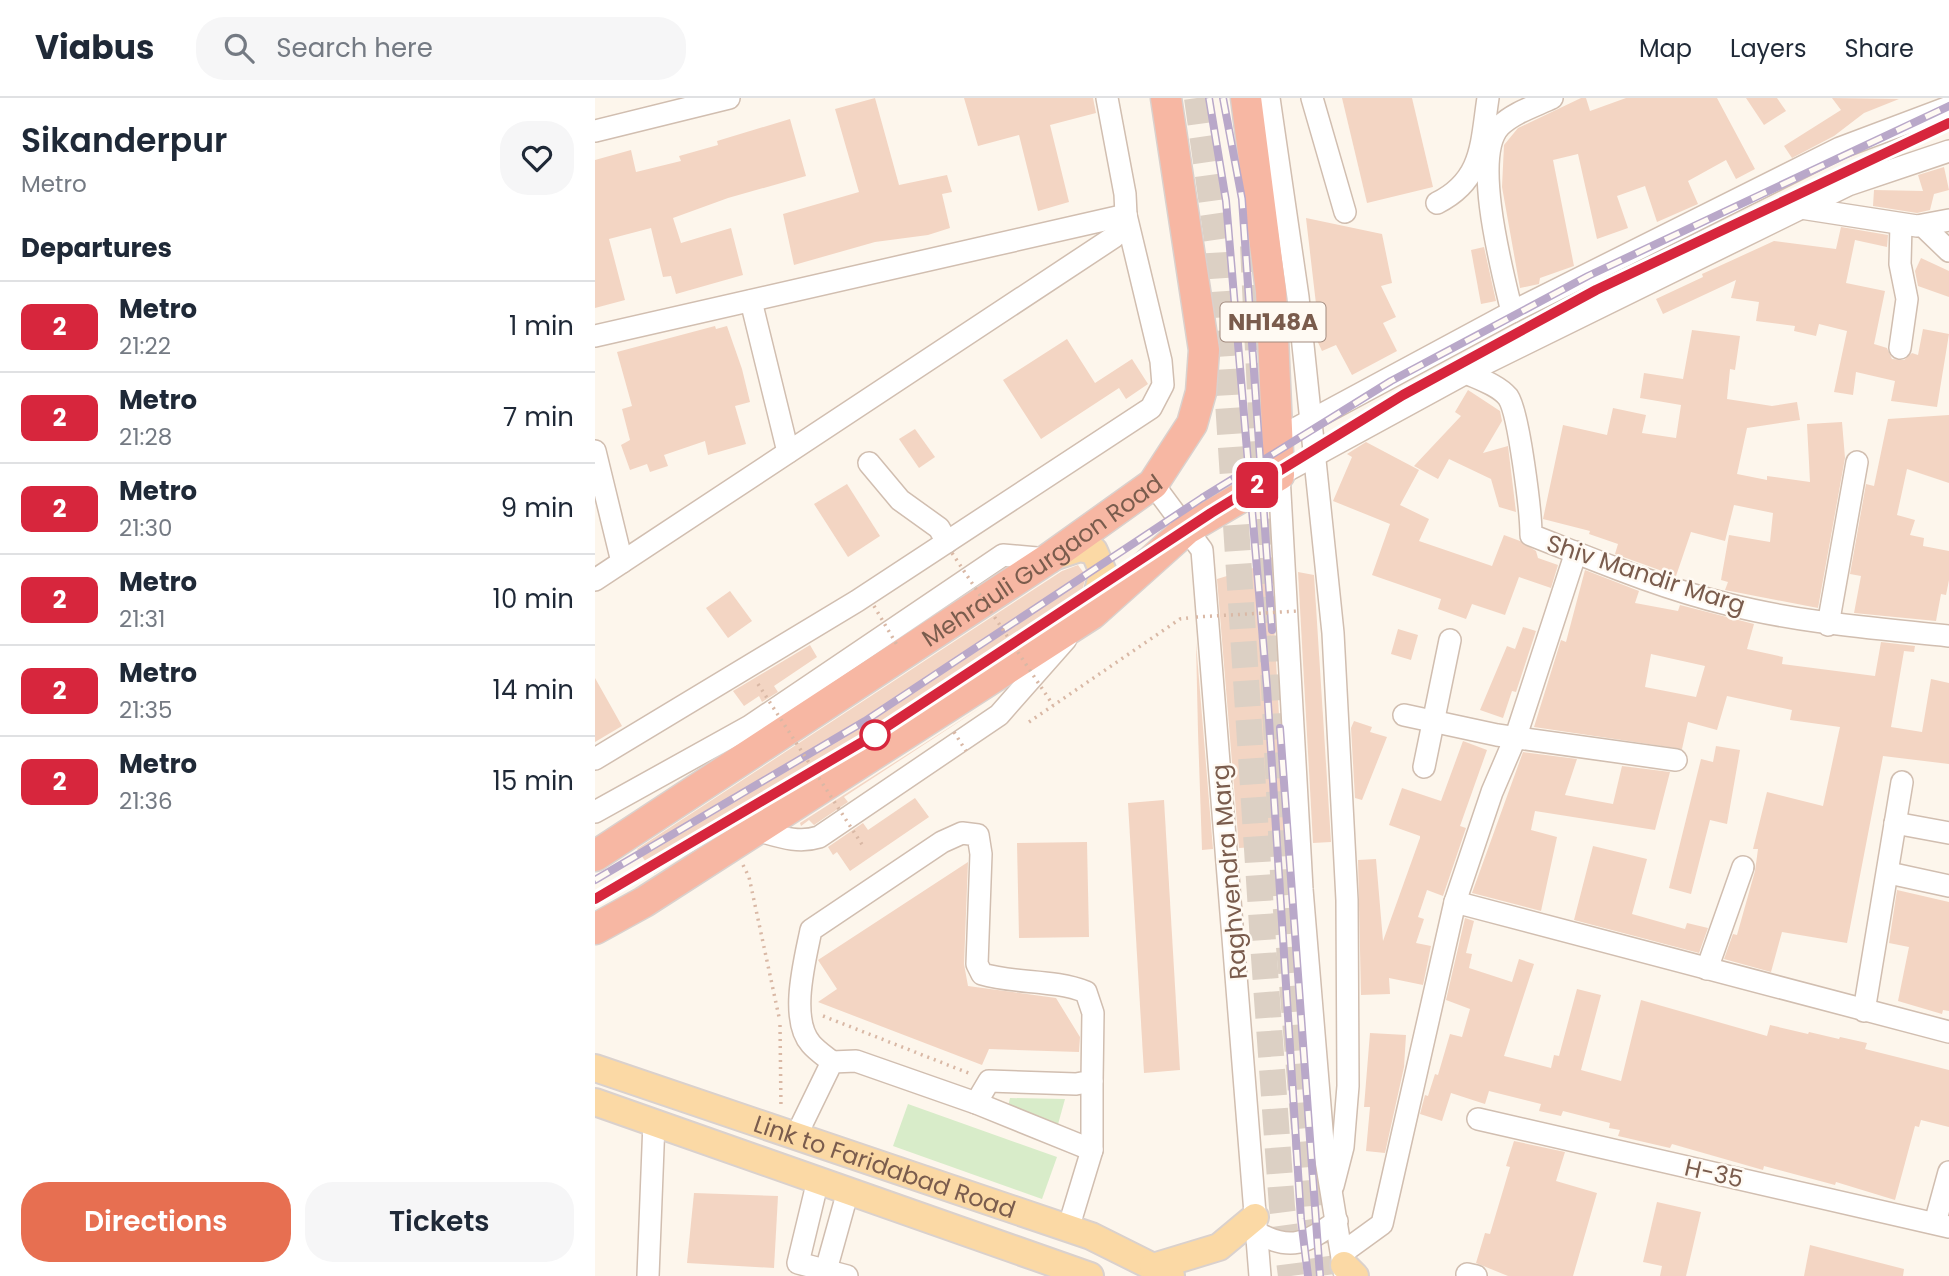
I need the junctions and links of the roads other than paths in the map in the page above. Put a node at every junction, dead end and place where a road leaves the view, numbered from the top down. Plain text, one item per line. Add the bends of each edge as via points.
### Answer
1 (729, 98) edge
2 (1107, 98) edge
3 (1166, 98) edge
4 (1247, 98) edge
5 (1269, 98) edge
6 (1313, 98) edge
7 (1488, 98) edge
8 (1552, 98) edge
9 (1949, 107) edge
10 (595, 131) edge
11 (1949, 151) edge
12 (1437, 203) dead end
13 (1801, 208) junction
14 (1345, 212) dead end
15 (1126, 215) junction
16 (1949, 220) edge
17 (1901, 224) junction
18 (1923, 226) junction
19 (1949, 251) edge
20 (751, 300) junction
21 (1512, 312) junction
22 (595, 336) edge
23 (1449, 347) junction
24 (1900, 348) dead end
25 (1466, 373) junction
26 (1310, 422) junction
27 (1278, 438) junction
28 (595, 451) edge
29 (788, 452) junction
30 (1313, 454) junction
31 (1857, 462) dead end
32 (869, 463) dead end
33 (1279, 475) junction
34 (1153, 484) junction
35 (1187, 529) junction
36 (950, 548) junction
37 (1576, 552) junction
38 (1048, 559) junction
39 (622, 562) junction
40 (595, 580) edge
41 (1086, 617) junction
42 (1828, 625) junction
43 (1949, 636) edge
44 (1450, 640) dead end
45 (1404, 715) dead end
46 (1431, 720) junction
47 (1517, 736) junction
48 (595, 759) edge
49 (1677, 761) dead end
50 (1424, 767) dead end
51 (1902, 782) dead end
52 (595, 812) edge
53 (1895, 823) junction
54 (1949, 833) edge
55 (744, 838) junction
56 (595, 856) edge
57 (1743, 867) dead end
58 (1889, 873) junction
59 (1949, 886) edge
60 (1455, 902) junction
61 (595, 929) edge
62 (1707, 969) junction
63 (1864, 1011) junction
64 (1949, 1032) edge
65 (832, 1062) junction
66 (595, 1068) edge
67 (1092, 1081) junction
68 (595, 1102) edge
69 (976, 1103) junction
70 (1478, 1119) dead end
71 (654, 1122) junction
72 (788, 1134) junction
73 (1091, 1150) junction
74 (1949, 1172) edge
75 (818, 1180) junction
76 (848, 1191) junction
77 (1331, 1194) junction
78 (1337, 1221) junction
79 (1256, 1224) junction
80 (1942, 1225) edge
81 (1068, 1229) junction
82 (1346, 1267) edge
83 (826, 1270) junction
84 (644, 1271) edge
85 (1162, 1271) edge
86 (847, 1276) edge
87 (1090, 1276) edge
88 (1259, 1276) edge

1 - 10 street
2 - 15 street
3 - 34 highway, Mehrauli Gurgaon Road / NH148A via 1204,350 1202,392 1192,424
4 - 27 highway, NH148A via 1271,291
5 - 26 street via 1298,298
6 - 14 street
7 - 12 street via 1468,183
8 - 21 street via 1498,128 1492,144 1488,167 1493,230
9 - 21 street via 1840,148
11 - 13 street via 1848,185
13 - 17 street
13 - 25 street
15 - 20 street
15 - 29 street via 1114,237
15 - 36 street via 1161,360 1163,385 1151,408
16 - 18 street
17 - 18 street
17 - 24 street via 1900,264 1907,299
18 - 19 street
20 - 22 street
20 - 29 street
21 - 23 street
23 - 25 street
23 - 26 street
25 - 30 street
25 - 37 street, Shiv Mandir Marg via 1497,388 1514,412 1531,507 1531,535
26 - 27 street
26 - 30 street
27 - 33 highway, NH148A
28 - 39 street
29 - 39 street
30 - 33 street
30 - 77 street via 1333,633 1347,900 1348,1086 1343,1147
31 - 42 street
32 - 36 street via 900,500 939,528
33 - 35 highway
33 - 77 street via 1302,889
34 - 35 street, Raghvendra Marg
34 - 38 highway, Mehrauli Gurgaon Road / NH148A
35 - 41 highway
35 - 79 street, Raghvendra Marg via 1202,550
36 - 48 street
37 - 42 street, Shiv Mandir Marg via 1726,604
37 - 47 street
38 - 41 main road via 1080,548 1094,551 1103,572
38 - 52 street via 1003,555 750,726
38 - 56 highway, Mehrauli Gurgaon Road / NH148A
39 - 40 street
41 - 55 highway
41 - 55 street via 999,715 819,837 794,841
42 - 43 street, Shiv Mandir Marg
44 - 46 street
45 - 46 street
46 - 47 street
46 - 50 street
47 - 49 street
47 - 60 street via 1492,792
51 - 53 street
53 - 54 street
53 - 58 street
55 - 61 highway
57 - 62 street
58 - 59 street
58 - 63 street
60 - 62 street
60 - 82 street via 1382,1224
62 - 63 street
63 - 64 street
65 - 67 street via 809,1042 801,1022 801,983 811,930 942,842 963,833 978,835 981,854 977,964 982,974 1069,985 1086,992 1093,1013
65 - 69 street via 856,1061
65 - 72 street
66 - 72 main road, Link to Faridabad Road
67 - 69 street via 989,1081
67 - 73 street
68 - 71 main road, Link to Faridabad Road
69 - 73 street
70 - 80 street, H-35
71 - 75 main road, Link to Faridabad Road
71 - 84 street
72 - 81 main road, Link to Faridabad Road
73 - 81 street
74 - 80 street
75 - 76 main road, Link to Faridabad Road
75 - 83 street via 799,1262
76 - 83 street
76 - 87 main road, Link to Faridabad Road
77 - 78 street
78 - 79 street via 1296,1244 1277,1244
78 - 82 street
79 - 85 main road via 1219,1247
79 - 88 street, Raghvendra Marg
81 - 85 main road, Link to Faridabad Road
83 - 86 street

